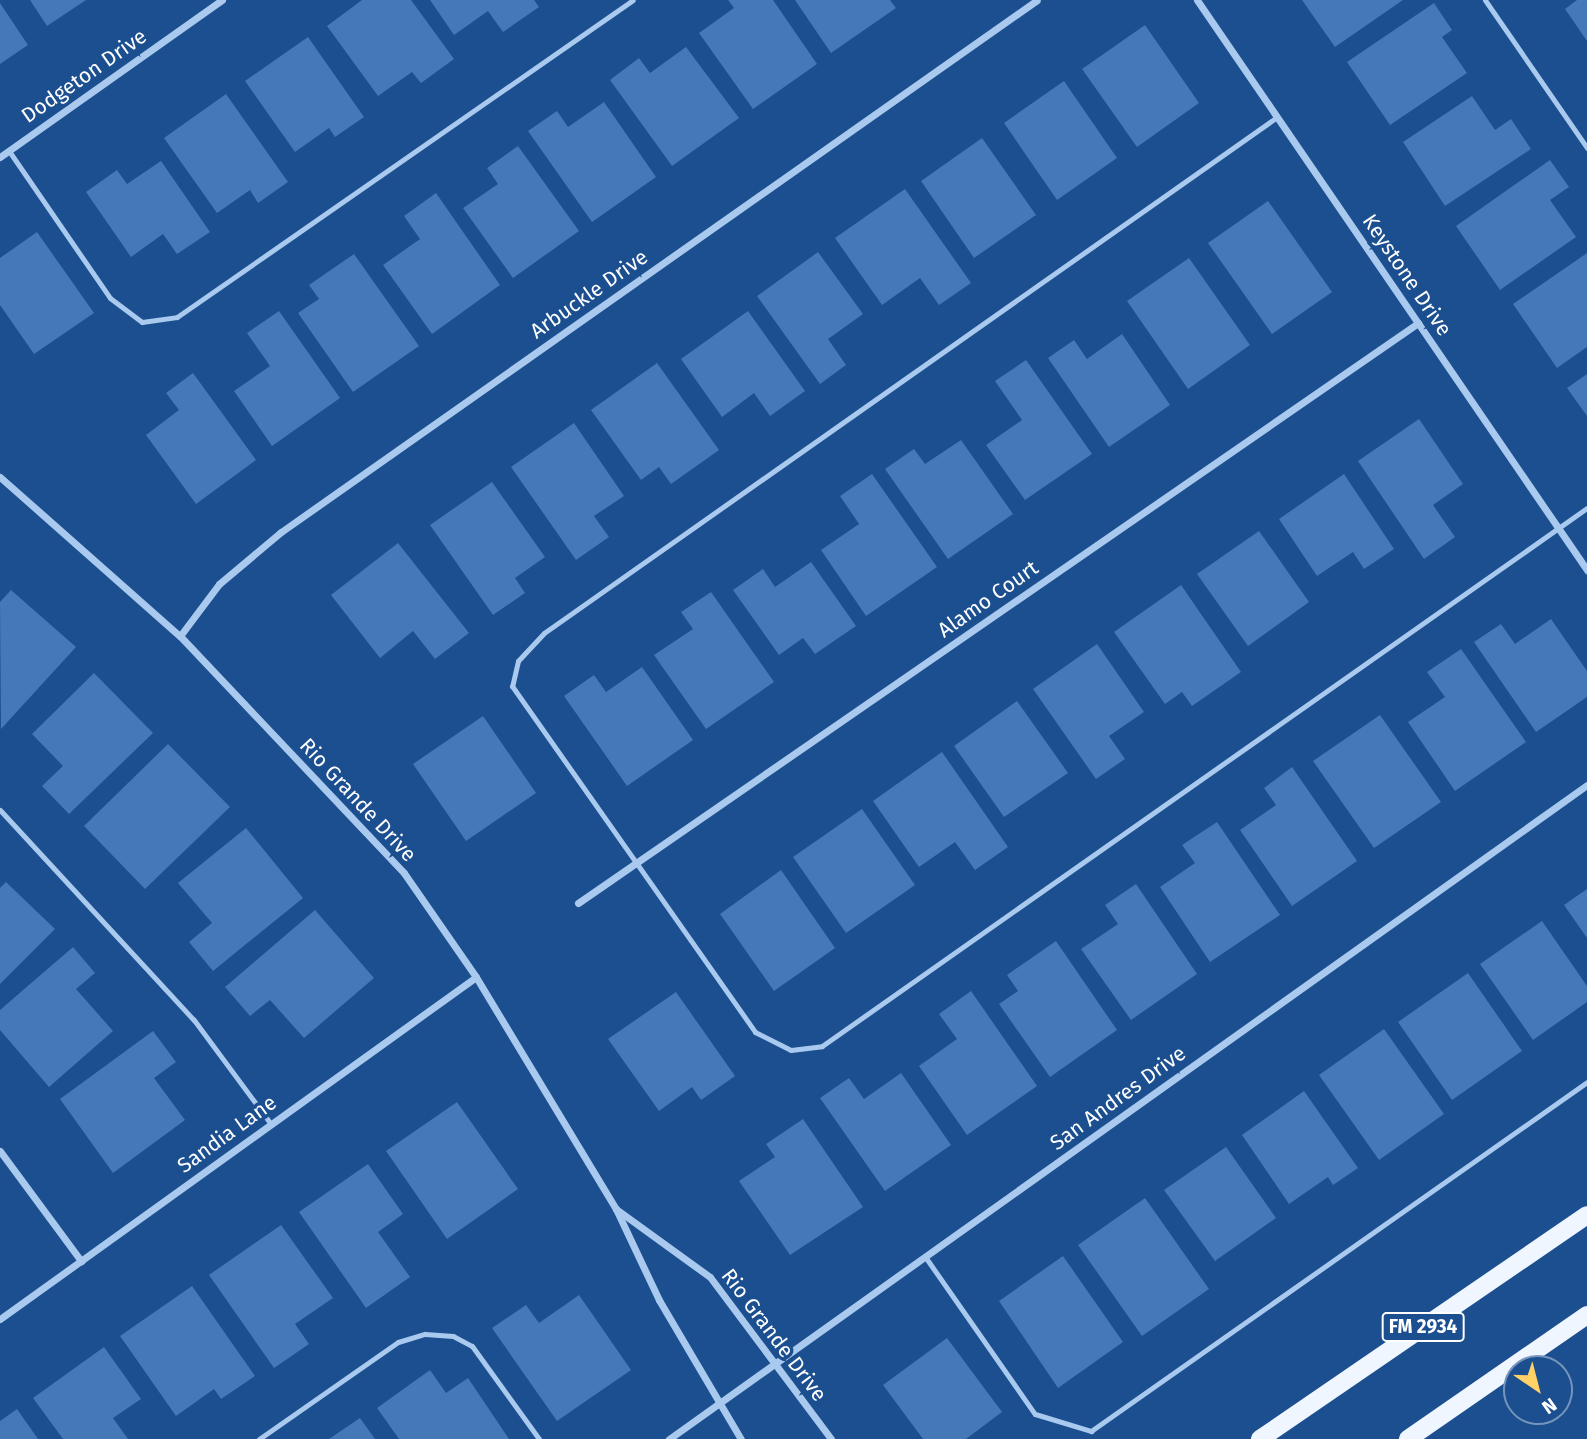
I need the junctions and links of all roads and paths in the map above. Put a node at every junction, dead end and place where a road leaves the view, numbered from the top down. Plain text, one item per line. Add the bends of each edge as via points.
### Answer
1 (222, 0) edge
2 (633, 0) edge
3 (1037, 0) edge
4 (1197, 0) edge
5 (1485, 0) edge
6 (1278, 117) junction
7 (1587, 148) edge
8 (9, 151) junction
9 (0, 157) edge
10 (1418, 323) junction
11 (0, 477) edge
12 (1587, 508) edge
13 (1558, 528) junction
14 (1587, 570) edge
15 (180, 636) junction
16 (1587, 785) edge
17 (0, 810) edge
18 (636, 863) junction
19 (578, 903) dead end
20 (475, 977) junction
21 (1587, 1082) edge
22 (271, 1124) junction
23 (0, 1151) edge
24 (616, 1209) junction
25 (1587, 1214) edge
26 (926, 1258) junction
27 (81, 1261) junction
28 (1587, 1315) edge
29 (0, 1319) edge
30 (777, 1364) junction
31 (718, 1405) junction
32 (259, 1439) edge
33 (538, 1439) edge
34 (669, 1439) edge
35 (741, 1439) edge
36 (831, 1439) edge
37 (1260, 1439) edge
38 (1408, 1439) edge

1 - 8 street, Dodgeton Drive
2 - 8 lane via 177,317 142,322 110,298
3 - 15 street, Arbuckle Drive via 281,532 219,584
4 - 6 street, Keystone Drive
5 - 7 lane
6 - 10 street, Keystone Drive
6 - 18 lane via 544,633 518,661 512,686
8 - 9 street, Dodgeton Drive
10 - 13 street, Keystone Drive
10 - 18 street, Alamo Court
11 - 15 street, Rio Grande Drive
12 - 13 lane
13 - 14 street, Keystone Drive
13 - 18 lane via 822,1046 791,1051 755,1032
15 - 20 street, Rio Grande Drive via 404,873
16 - 26 street, San Andres Drive
17 - 22 lane via 194,1020
18 - 19 street, Alamo Court
20 - 22 street, Sandia Lane
20 - 24 street, Rio Grande Drive
21 - 26 lane via 1091,1431 1035,1414
22 - 27 street, Sandia Lane
23 - 27 street
24 - 30 street, Rio Grande Drive via 710,1277
24 - 31 street, Rio Grande Drive via 659,1300
25 - 37 main road, FM 2934
26 - 30 street, San Andres Drive
27 - 29 street, Sandia Lane
28 - 38 main road
30 - 31 street, San Andres Drive
30 - 36 street, Rio Grande Drive
31 - 34 street, San Andres Drive
31 - 35 street, Rio Grande Drive
32 - 33 lane via 398,1342 425,1334 453,1336 472,1346

